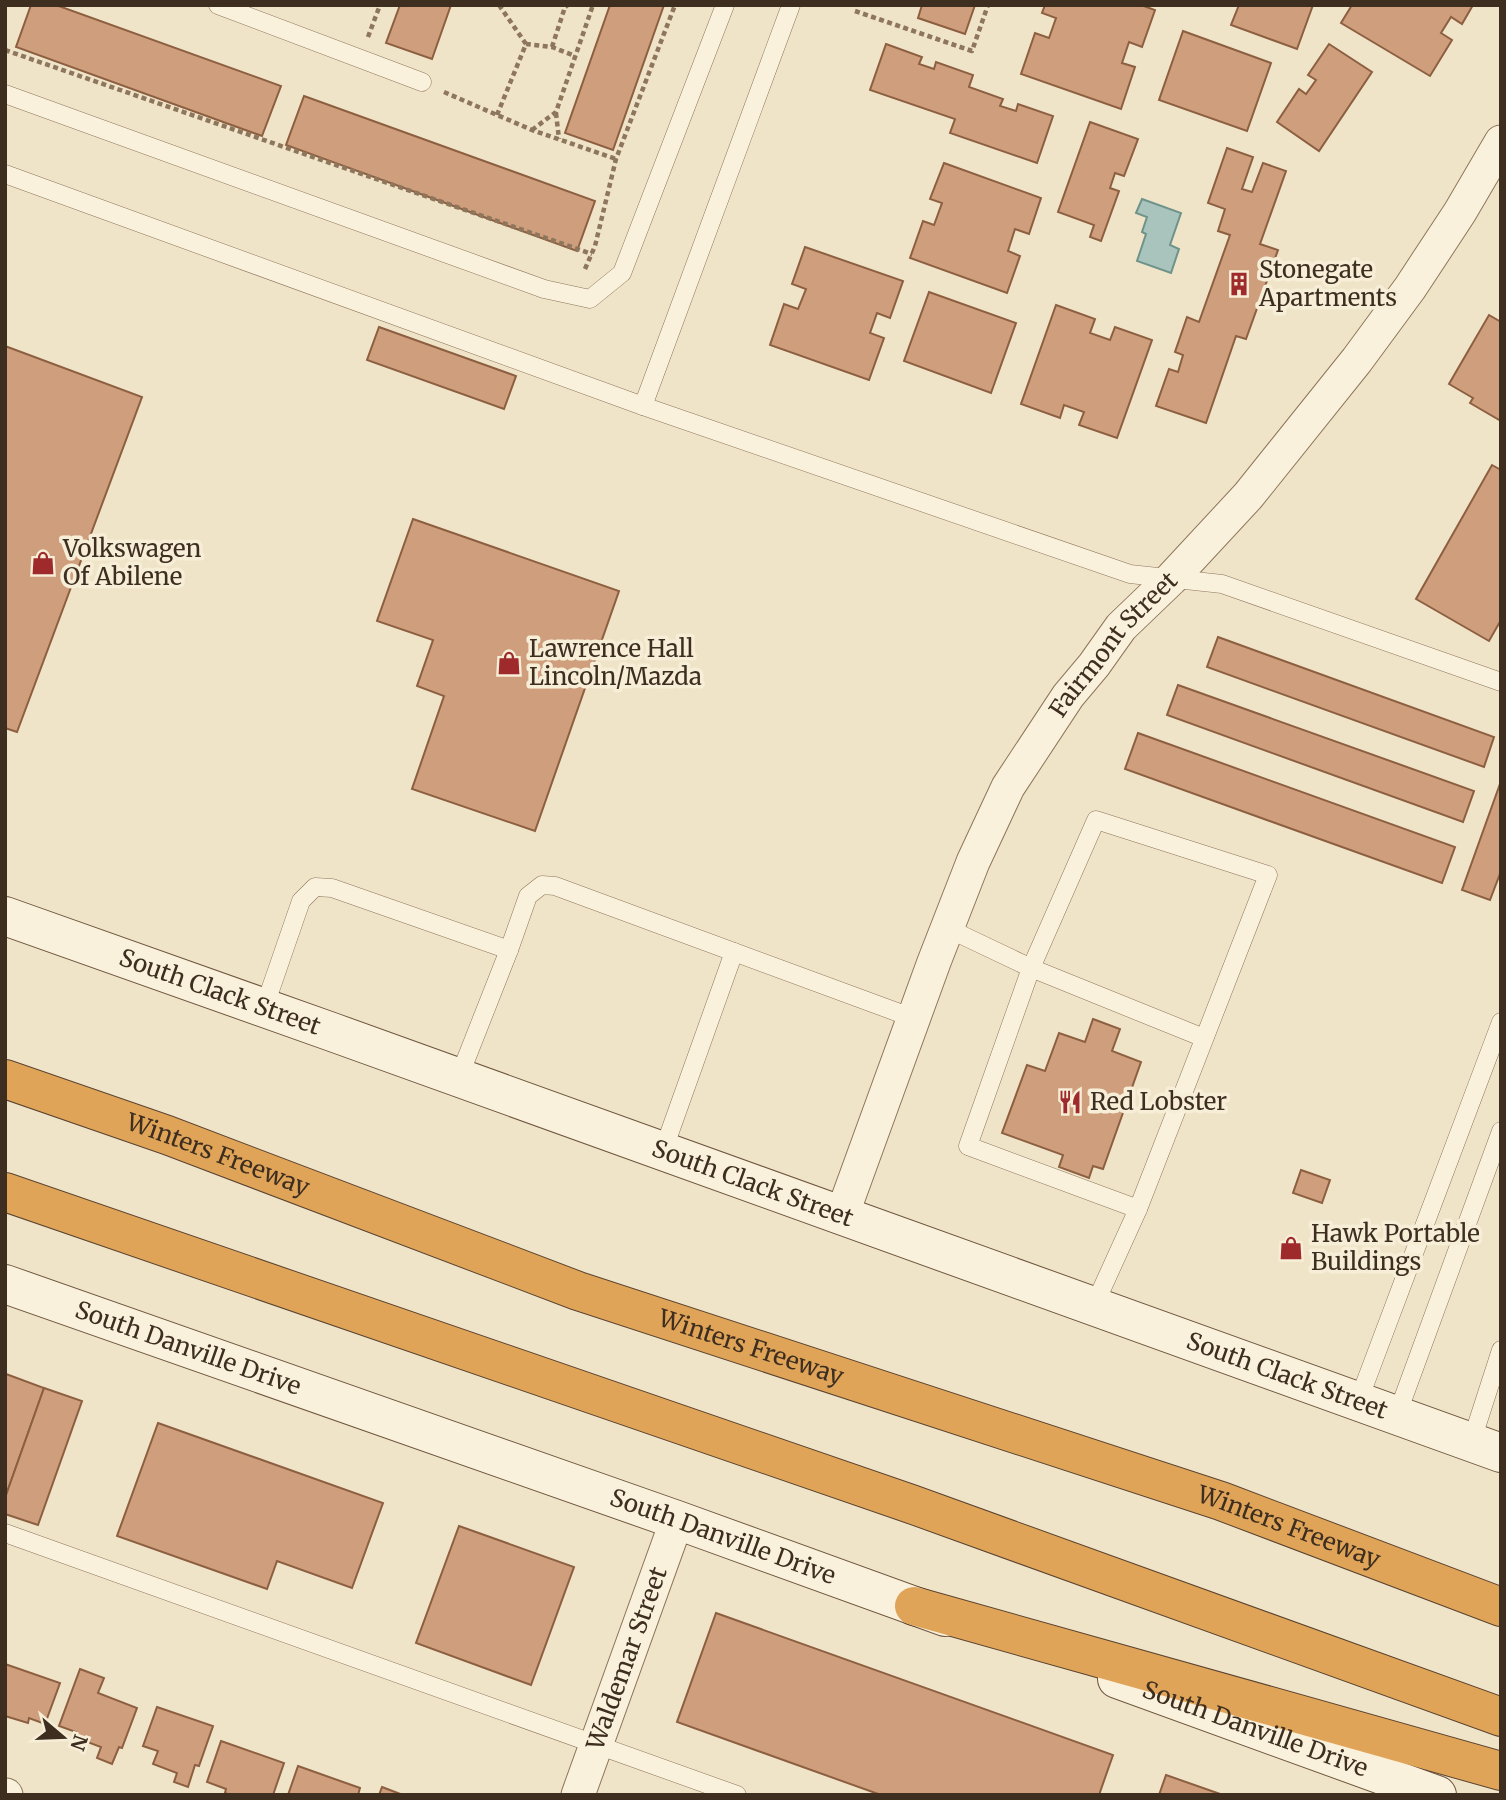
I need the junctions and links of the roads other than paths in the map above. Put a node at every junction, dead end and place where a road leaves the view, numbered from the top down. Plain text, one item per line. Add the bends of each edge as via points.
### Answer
1 (218, 5) edge
2 (725, 5) edge
3 (791, 5) edge
4 (422, 82) road end
5 (5, 94) edge
6 (1498, 154) edge
7 (5, 174) edge
8 (643, 406) junction
9 (1171, 579) junction
10 (1501, 682) edge
11 (5, 916) edge
12 (947, 928) junction
13 (509, 950) junction
14 (734, 952) junction
15 (1031, 968) junction
16 (264, 1008) junction
17 (913, 1018) junction
18 (1501, 1022) edge
19 (1204, 1038) junction
20 (459, 1077) junction
21 (5, 1079) edge
22 (1501, 1131) edge
23 (663, 1151) junction
24 (5, 1192) edge
25 (1138, 1209) junction
26 (842, 1215) junction
27 (5, 1284) edge
28 (1094, 1306) junction
29 (1501, 1350) edge
30 (1358, 1402) junction
31 (1397, 1415) junction
32 (1486, 1448) edge
33 (677, 1520) junction
34 (5, 1533) edge
35 (914, 1606) junction
36 (1501, 1607) edge
37 (1501, 1717) edge
38 (596, 1745) junction
39 (1501, 1771) edge
40 (578, 1795) edge
41 (737, 1795) edge
42 (1437, 1795) edge

1 - 4 lane
2 - 5 lane via 622,273 590,299 544,289
3 - 8 lane
6 - 9 street, Fairmont Street via 1357,360 1248,496
7 - 8 lane
8 - 9 lane via 1130,574
9 - 10 lane via 1222,584
9 - 12 street, Fairmont Street via 1121,627 1008,787
11 - 16 main road, South Clack Street
12 - 15 lane
12 - 17 street, Fairmont Street
13 - 14 lane via 528,896 542,885
13 - 16 lane via 332,888 315,887 300,901
13 - 20 lane
14 - 17 lane
14 - 23 lane
15 - 19 lane
15 - 19 lane via 1096,820 1268,875
15 - 25 lane via 968,1146
16 - 20 main road, South Clack Street
17 - 26 street, Fairmont Street
18 - 30 lane
19 - 25 lane
20 - 23 main road, South Clack Street
21 - 36 highway, Winters Freeway via 167,1135 578,1291 1221,1501
22 - 31 lane
23 - 26 main road, South Clack Street
24 - 37 highway via 911,1504
25 - 28 lane
26 - 28 main road, South Clack Street
27 - 33 main road, South Danville Drive
28 - 30 main road, South Clack Street
29 - 32 lane
30 - 31 main road, South Clack Street
31 - 32 main road, South Clack Street
33 - 35 main road, South Danville Drive
33 - 38 street, Waldemar Street
34 - 38 lane
35 - 39 highway
35 - 42 main road, South Danville Drive
38 - 40 street, Waldemar Street
38 - 41 lane

